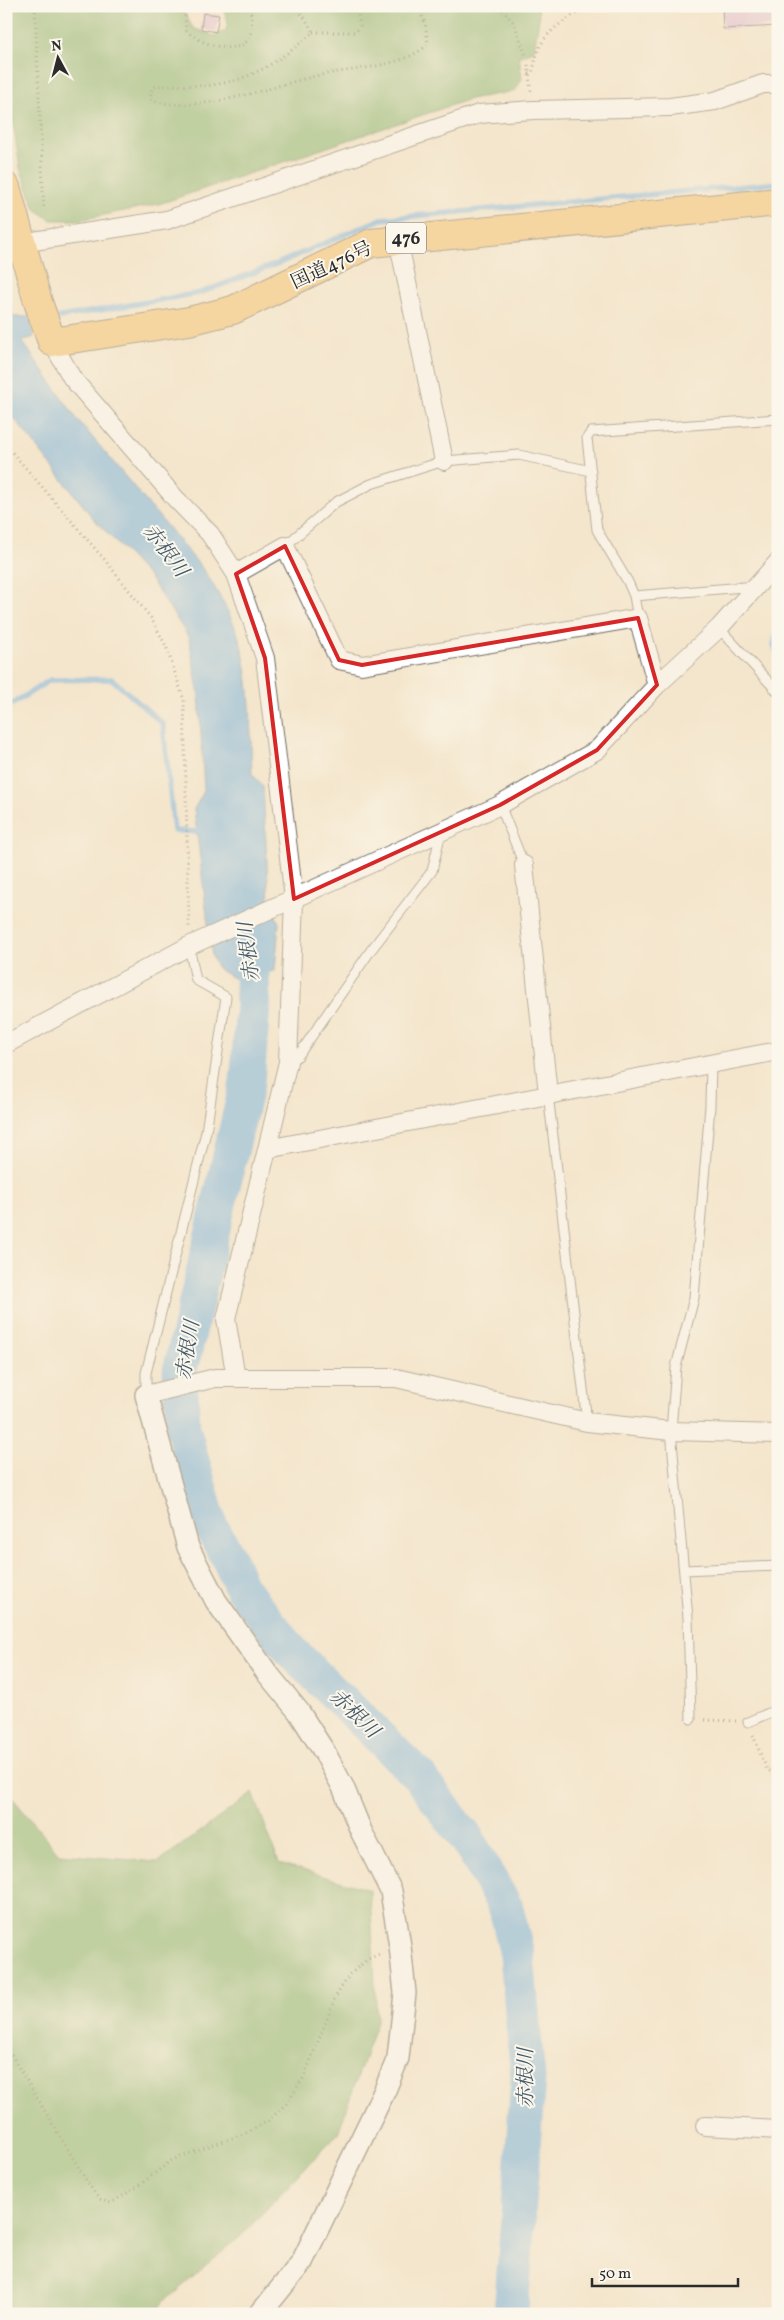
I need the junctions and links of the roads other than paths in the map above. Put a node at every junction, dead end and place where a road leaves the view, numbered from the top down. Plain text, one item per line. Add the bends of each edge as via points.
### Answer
1 (778, 84) edge
2 (6, 187) edge
3 (778, 202) edge
4 (398, 239) junction
5 (21, 243) junction
6 (52, 342) junction
7 (778, 419) edge
8 (444, 461) junction
9 (591, 471) junction
10 (285, 546) junction
11 (778, 562) edge
12 (236, 574) junction
13 (756, 586) junction
14 (634, 596) junction
15 (638, 618) junction
16 (719, 628) junction
17 (657, 685) junction
18 (778, 692) edge
19 (500, 805) junction
20 (441, 832) junction
21 (524, 865) joint
22 (287, 902) junction
23 (195, 943) junction
24 (6, 1044) edge
25 (778, 1051) edge
26 (288, 1062) junction
27 (711, 1063) junction
28 (548, 1094) junction
29 (267, 1149) junction
30 (236, 1378) junction
31 (151, 1393) junction
32 (587, 1422) junction
33 (671, 1431) junction
34 (778, 1434) edge
35 (778, 1566) edge
36 (684, 1570) junction
37 (778, 1709) edge
38 (690, 1719) road end
39 (748, 1722) road end
40 (705, 2126) dead end
41 (778, 2130) edge
42 (260, 2314) edge

1 - 5 street via 762,84 715,100 670,107 479,114 168,220
2 - 5 highway
3 - 4 highway, 国道476号 / 476
4 - 6 highway, 国道476号 / 476 via 372,242 233,310 189,321
4 - 8 street
5 - 6 highway
6 - 12 street via 72,378 176,500 210,534
7 - 9 lane via 591,432 588,438
8 - 9 lane via 519,455
8 - 10 lane via 371,484 336,502
9 - 14 lane via 598,530
10 - 12 street
10 - 15 street via 339,660 362,665
11 - 13 street
12 - 22 street via 265,658
13 - 14 lane
13 - 16 street
14 - 15 lane
15 - 17 street
16 - 17 street
16 - 18 lane
17 - 19 street via 597,750
19 - 20 street
19 - 21 lane
20 - 22 street
20 - 26 lane via 432,871 371,950 298,1056
21 - 28 street
22 - 23 street
22 - 26 street
23 - 24 street
23 - 31 lane via 196,980 226,998 206,1132 146,1373
25 - 27 street
26 - 29 street
27 - 28 street
27 - 33 lane via 694,1298 676,1368
28 - 29 street
28 - 32 lane
29 - 30 street via 226,1319
30 - 31 street via 215,1378
30 - 32 street via 396,1378
31 - 42 street via 188,1547 216,1601 299,1712 325,1753 391,1891 400,1946 405,1993 398,2058 302,2262
32 - 33 street
33 - 34 street
33 - 36 lane
35 - 36 lane
36 - 38 lane
37 - 39 lane
40 - 41 street

